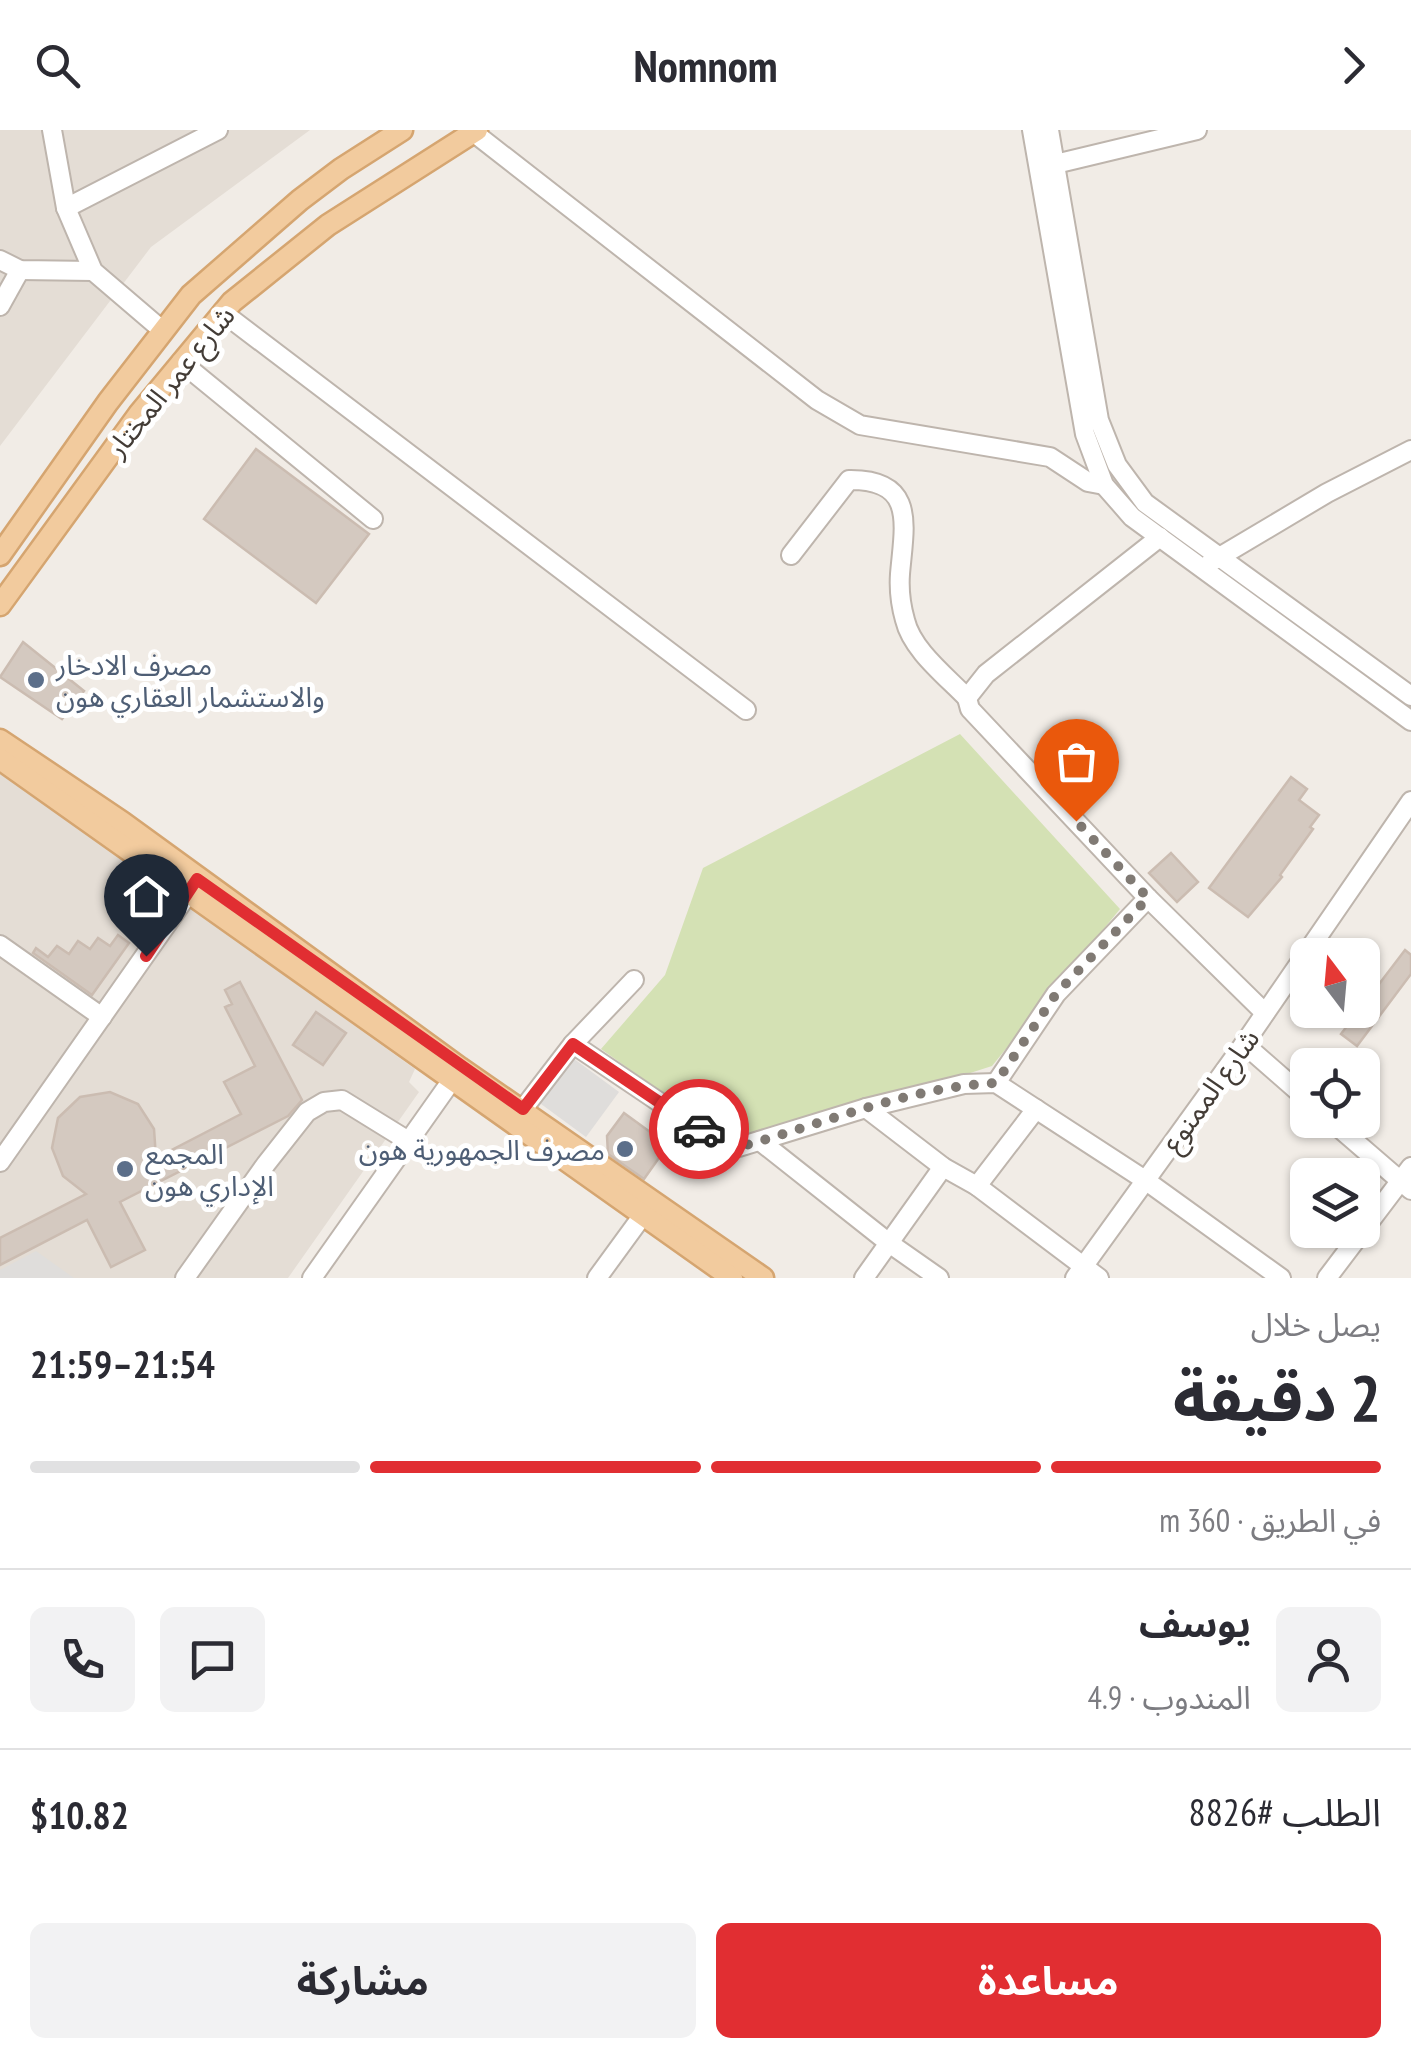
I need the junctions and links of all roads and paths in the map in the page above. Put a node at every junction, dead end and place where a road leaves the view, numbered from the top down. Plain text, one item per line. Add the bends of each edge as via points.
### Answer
1 (52, 130) edge
2 (218, 130) edge
3 (402, 130) edge
4 (1032, 130) edge
5 (1049, 130) edge
6 (1197, 130) edge
7 (475, 131) edge
8 (374, 137) edge
9 (1047, 166) junction
10 (66, 208) junction
11 (0, 260) edge
12 (20, 270) junction
13 (93, 270) junction
14 (205, 282) junction
15 (0, 306) edge
16 (227, 307) junction
17 (162, 330) junction
18 (182, 362) junction
19 (1086, 434) junction
20 (1411, 450) edge
21 (1050, 458) junction
22 (1104, 485) junction
23 (373, 519) dead end
24 (1160, 537) junction
25 (0, 555) edge
26 (791, 555) dead end
27 (1211, 563) junction
28 (0, 605) edge
29 (1411, 696) edge
30 (967, 698) junction
31 (746, 710) dead end
32 (1411, 720) edge
33 (0, 740) edge
34 (0, 759) edge
35 (1411, 802) edge
36 (193, 886) junction
37 (1148, 898) junction
38 (0, 945) edge
39 (634, 980) dead end
40 (1265, 1012) junction
41 (102, 1018) junction
42 (573, 1044) junction
43 (1244, 1044) junction
44 (456, 1074) junction
45 (996, 1083) junction
46 (1290, 1084) edge
47 (866, 1108) junction
48 (523, 1109) junction
49 (1036, 1109) junction
50 (1353, 1138) edge
51 (760, 1141) junction
52 (410, 1142) junction
53 (0, 1162) edge
54 (943, 1167) junction
55 (1145, 1180) junction
56 (1408, 1180) edge
57 (977, 1186) junction
58 (623, 1191) junction
59 (642, 1215) junction
60 (889, 1243) junction
61 (1079, 1272) edge
62 (186, 1278) edge
63 (312, 1278) edge
64 (597, 1278) edge
65 (732, 1278) edge
66 (762, 1278) edge
67 (864, 1278) edge
68 (939, 1278) edge
69 (1099, 1278) edge
70 (1281, 1278) edge
71 (1327, 1278) edge

1 - 10 street
2 - 10 street
3 - 8 main road, شارع عمر المختار
4 - 9 street
5 - 9 street
6 - 9 street
7 - 16 main road, شارع عمر المختار via 328,225
7 - 21 street via 816,400 860,425
8 - 14 main road, شارع عمر المختار
9 - 19 street
9 - 27 street via 1108,445 1144,502
10 - 13 street
11 - 12 street
12 - 13 street
12 - 15 street
13 - 17 street
14 - 16 main road
14 - 17 main road, شارع عمر المختار
16 - 18 main road, شارع عمر المختار
16 - 31 street
17 - 25 main road, شارع عمر المختار
18 - 23 street
18 - 28 main road, شارع عمر المختار
19 - 21 street
19 - 22 street
20 - 27 street
21 - 22 street
22 - 24 street
24 - 27 street
24 - 30 street via 986,674
26 - 30 street via 849,480 891,490 906,527 899,579 905,623
27 - 29 street
27 - 32 street
30 - 37 street via 970,709
33 - 36 main road via 109,812
34 - 36 main road
35 - 40 street, شارع الممنوع
36 - 41 street
36 - 44 main road
37 - 40 street
37 - 45 street via 1056,994
38 - 41 street
39 - 42 street
40 - 43 street, شارع الممنوع
41 - 53 street
42 - 48 street
42 - 51 street via 725,1145
43 - 46 street
43 - 55 street, شارع الممنوع
44 - 48 main road
44 - 52 street
44 - 58 main road
45 - 47 street via 964,1084
45 - 49 street
47 - 51 street
47 - 54 street
48 - 58 main road
49 - 55 street
49 - 57 street
50 - 56 street
51 - 60 street
52 - 62 street via 342,1100 307,1112
52 - 63 street
54 - 57 street
54 - 60 street
55 - 61 street, شارع الممنوع
55 - 70 street
56 - 71 street
57 - 61 street
58 - 59 main road
58 - 66 main road
59 - 64 street
59 - 65 main road
60 - 67 street
60 - 68 street
61 - 69 street

